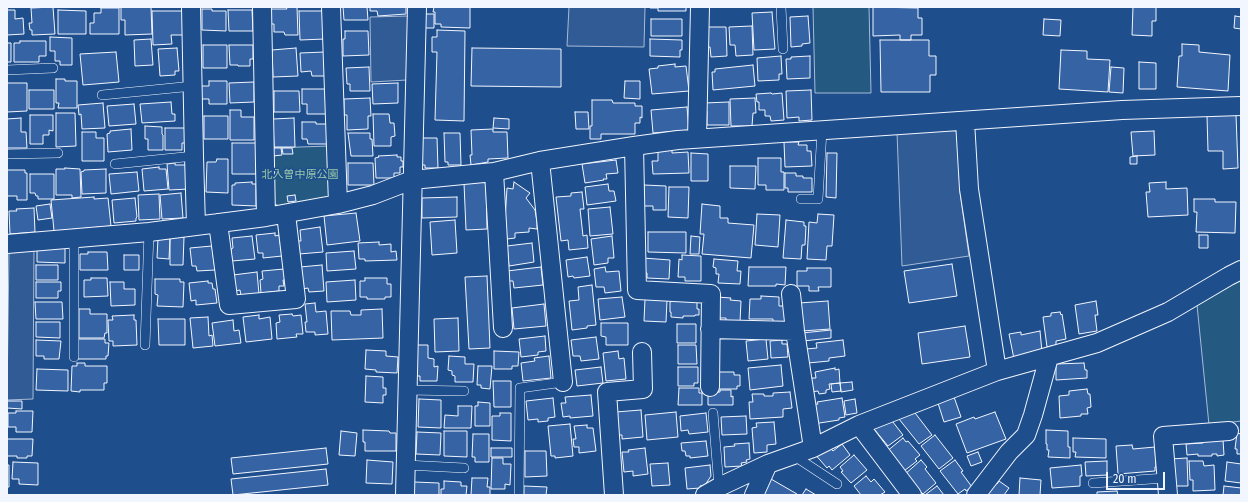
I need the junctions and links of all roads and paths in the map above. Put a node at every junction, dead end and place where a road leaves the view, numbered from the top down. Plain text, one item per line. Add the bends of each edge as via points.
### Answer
1 (192, 7) edge
2 (262, 7) edge
3 (331, 7) edge
4 (417, 7) edge
5 (700, 7) edge
6 (781, 7) edge
7 (784, 48) dead end
8 (53, 68) dead end
9 (7, 70) edge
10 (193, 86) junction
11 (102, 95) dead end
12 (1241, 106) edge
13 (964, 121) junction
14 (822, 130) junction
15 (697, 138) junction
16 (634, 146) junction
17 (58, 153) dead end
18 (7, 154) edge
19 (194, 156) junction
20 (540, 162) junction
21 (115, 164) dead end
22 (494, 172) junction
23 (412, 180) junction
24 (802, 199) dead end
25 (338, 204) junction
26 (286, 214) junction
27 (266, 218) junction
28 (218, 223) junction
29 (196, 226) junction
30 (149, 232) junction
31 (74, 239) junction
32 (7, 244) edge
33 (1241, 270) edge
34 (791, 294) dead end
35 (503, 328) dead end
36 (710, 329) junction
37 (795, 331) junction
38 (145, 345) dead end
39 (642, 352) dead end
40 (74, 356) dead end
41 (1049, 357) junction
42 (997, 371) junction
43 (563, 382) joint
44 (710, 388) dead end
45 (407, 390) junction
46 (464, 391) dead end
47 (713, 413) dead end
48 (859, 425) junction
49 (1229, 430) dead end
50 (813, 448) junction
51 (793, 455) junction
52 (768, 464) junction
53 (406, 465) junction
54 (464, 468) dead end
55 (1093, 483) dead end
56 (836, 484) dead end
57 (1167, 486) edge
58 (712, 491) edge
59 (405, 495) edge
60 (519, 495) edge
61 (614, 495) edge
62 (754, 495) edge
63 (912, 495) edge
64 (976, 495) edge

1 - 10 street
2 - 27 street
3 - 25 street
4 - 23 street
5 - 15 street
6 - 7 lane
8 - 9 lane
10 - 11 lane
10 - 19 street
12 - 13 street via 1122,110
13 - 14 street
13 - 42 street via 969,189
14 - 15 street
14 - 24 lane via 818,199
15 - 16 street
16 - 20 street
16 - 36 street via 637,290 711,294
17 - 18 lane
19 - 21 lane
19 - 29 street
20 - 22 street
20 - 43 street
22 - 23 street
22 - 35 street
23 - 25 street via 373,195
23 - 45 street
25 - 26 street
26 - 27 street
26 - 28 street via 296,299 229,305
27 - 28 street
28 - 29 street
29 - 30 street
30 - 31 street
30 - 38 lane
31 - 32 street
31 - 40 lane
33 - 41 street via 1156,318 1097,343
34 - 37 street
36 - 37 street
36 - 44 street
37 - 50 street
39 - 61 street via 643,389 608,392
41 - 42 street
41 - 64 street via 1026,435 1009,452
42 - 48 street
43 - 60 lane via 520,388
45 - 46 lane
45 - 53 street
47 - 58 lane
48 - 50 street
48 - 63 street
49 - 57 street via 1163,436
50 - 51 street
51 - 52 street
51 - 56 lane
52 - 58 street
52 - 62 street
53 - 54 lane
53 - 59 street
55 - 57 lane

